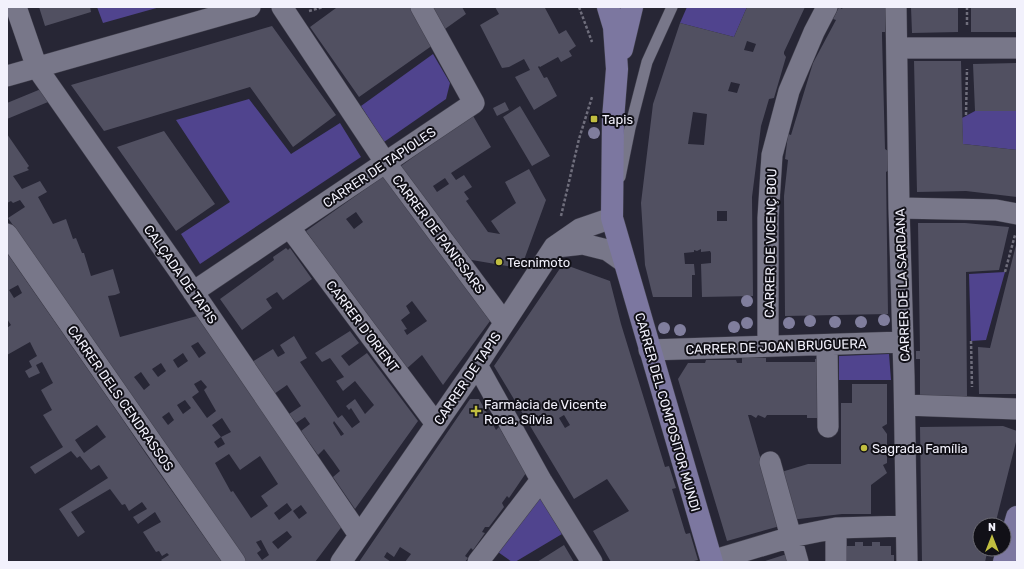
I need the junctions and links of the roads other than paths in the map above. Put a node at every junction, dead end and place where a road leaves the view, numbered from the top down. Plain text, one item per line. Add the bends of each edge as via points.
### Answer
1 (16, 7) edge
2 (250, 7) edge
3 (282, 7) edge
4 (421, 7) edge
5 (608, 7) edge
6 (632, 7) edge
7 (672, 7) edge
8 (827, 7) edge
9 (896, 7) edge
10 (896, 48) junction
11 (1017, 48) edge
12 (37, 68) junction
13 (617, 69) junction
14 (7, 76) edge
15 (385, 162) junction
16 (899, 208) junction
17 (1017, 214) edge
18 (612, 218) junction
19 (290, 228) junction
20 (7, 234) edge
21 (554, 247) junction
22 (624, 262) junction
23 (193, 292) junction
24 (504, 322) junction
25 (903, 342) junction
26 (827, 345) junction
27 (768, 346) junction
28 (649, 350) junction
29 (477, 365) junction
30 (905, 405) junction
31 (1017, 409) edge
32 (436, 424) junction
33 (828, 427) dead end
34 (770, 462) dead end
35 (541, 480) junction
36 (1017, 517) edge
37 (906, 526) junction
38 (836, 528) junction
39 (360, 535) junction
40 (791, 537) junction
41 (711, 561) edge
42 (234, 562) edge
43 (341, 562) edge
44 (478, 562) edge
45 (592, 562) edge
46 (798, 562) edge
47 (836, 562) edge
48 (907, 562) edge
49 (1004, 562) edge

1 - 12 street, CALÇADA DE TAPIS
2 - 12 street
3 - 15 street, CARRER DE PANISSARS
4 - 15 street, CARRER DE TAPIOLES via 474,103
5 - 13 street via 614,26
6 - 13 street
7 - 18 lane via 647,62 630,128
8 - 27 street, CARRER DE VICENÇ BOU via 789,91 772,155 768,218
9 - 10 street, CARRER DE LA SARDANA
10 - 11 street
10 - 16 street, CARRER DE LA SARDANA
12 - 14 street
12 - 23 street, CALÇADA DE TAPIS
13 - 18 street via 613,119
15 - 19 street, CARRER DE TAPIOLES
15 - 24 street, CARRER DE PANISSARS
16 - 17 street via 996,210
16 - 25 street, CARRER DE LA SARDANA
18 - 21 street, CARRER DE TAPIS via 580,228
18 - 22 street
19 - 23 street, CARRER DE TAPIOLES
19 - 32 street, CARRER D'ORIENT
20 - 42 street, CARRER DELS CENDRASSOS
21 - 22 street via 583,244 607,250
21 - 24 street, CARRER DE TAPIS
22 - 28 street, CARRER DEL COMPOSITOR MUNDI
23 - 39 street, CALÇADA DE TAPIS
24 - 29 street, CARRER DE TAPIS
25 - 26 street, CARRER DE JOAN BRUGUERA
25 - 30 street, CARRER DE LA SARDANA
26 - 27 street, CARRER DE JOAN BRUGUERA
26 - 33 street
27 - 28 street, CARRER DE JOAN BRUGUERA
28 - 41 street, CARRER DEL COMPOSITOR MUNDI
29 - 32 street, CARRER DE TAPIS
29 - 35 street
30 - 31 street
30 - 37 street, CARRER DE LA SARDANA
32 - 39 street, CARRER DE TAPIS
34 - 40 street
35 - 44 street
35 - 45 street
36 - 49 street
37 - 38 street
37 - 48 street, CARRER DE LA SARDANA
38 - 40 street
38 - 47 street
39 - 43 street, CARRER DE TAPIS
40 - 41 street
40 - 46 street

